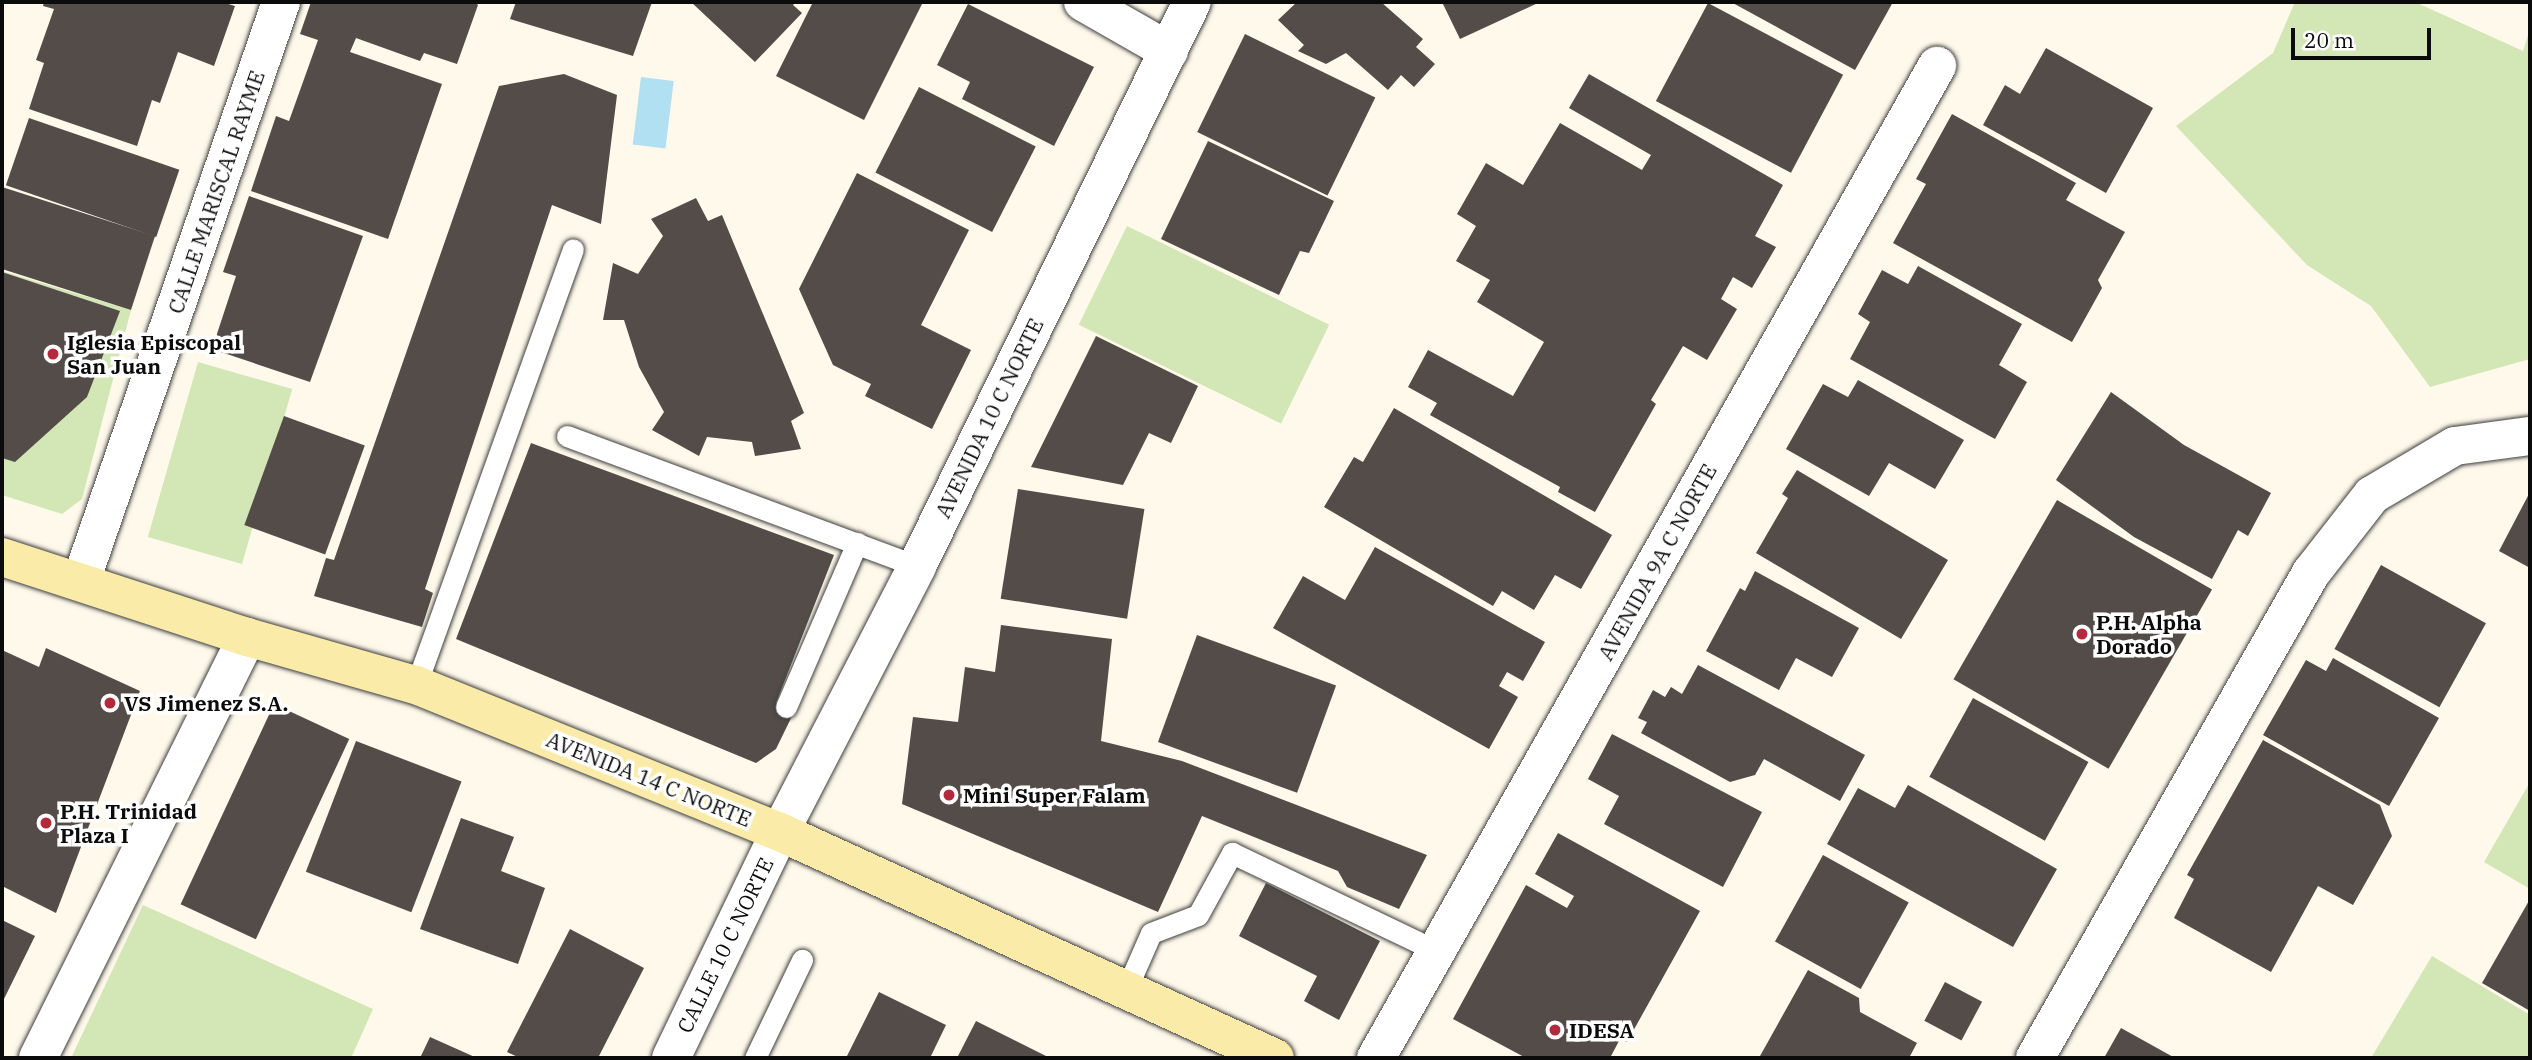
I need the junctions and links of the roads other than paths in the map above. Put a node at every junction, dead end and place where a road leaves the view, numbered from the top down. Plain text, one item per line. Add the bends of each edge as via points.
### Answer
1 (281, 2) edge
2 (1083, 2) edge
3 (1192, 2) edge
4 (1169, 51) junction
5 (1937, 66) dead end
6 (573, 249) dead end
7 (567, 436) dead end
8 (2530, 436) edge
9 (857, 543) junction
10 (2, 557) edge
11 (917, 566) junction
12 (81, 581) junction
13 (247, 637) junction
14 (416, 685) junction
15 (786, 707) dead end
16 (780, 831) junction
17 (1437, 951) junction
18 (802, 960) dead end
19 (1126, 990) junction
20 (38, 1058) edge
21 (671, 1058) edge
22 (755, 1058) edge
23 (1275, 1058) edge
24 (1377, 1058) edge
25 (2035, 1058) edge

1 - 12 street, CALLE MARISCAL RAYME
2 - 4 street
3 - 4 street, AVENIDA 10 C NORTE
4 - 11 street, AVENIDA 10 C NORTE
5 - 17 street, AVENIDA 9A C NORTE
6 - 14 lane
7 - 9 lane
8 - 25 street via 2455,446 2372,495 2311,573
9 - 11 lane
9 - 15 lane
10 - 12 street, AVENIDA 14 C NORTE
11 - 16 street, AVENIDA 10 C NORTE
12 - 13 street, AVENIDA 14 C NORTE
13 - 14 street, AVENIDA 14 C NORTE
13 - 20 street
14 - 16 street, AVENIDA 14 C NORTE
16 - 19 street, AVENIDA 14 C NORTE
16 - 21 street, CALLE 10 C NORTE
17 - 19 lane via 1232,853 1198,915 1151,933
17 - 24 street, AVENIDA 9A C NORTE
18 - 22 lane
19 - 23 street, AVENIDA 14 C NORTE

